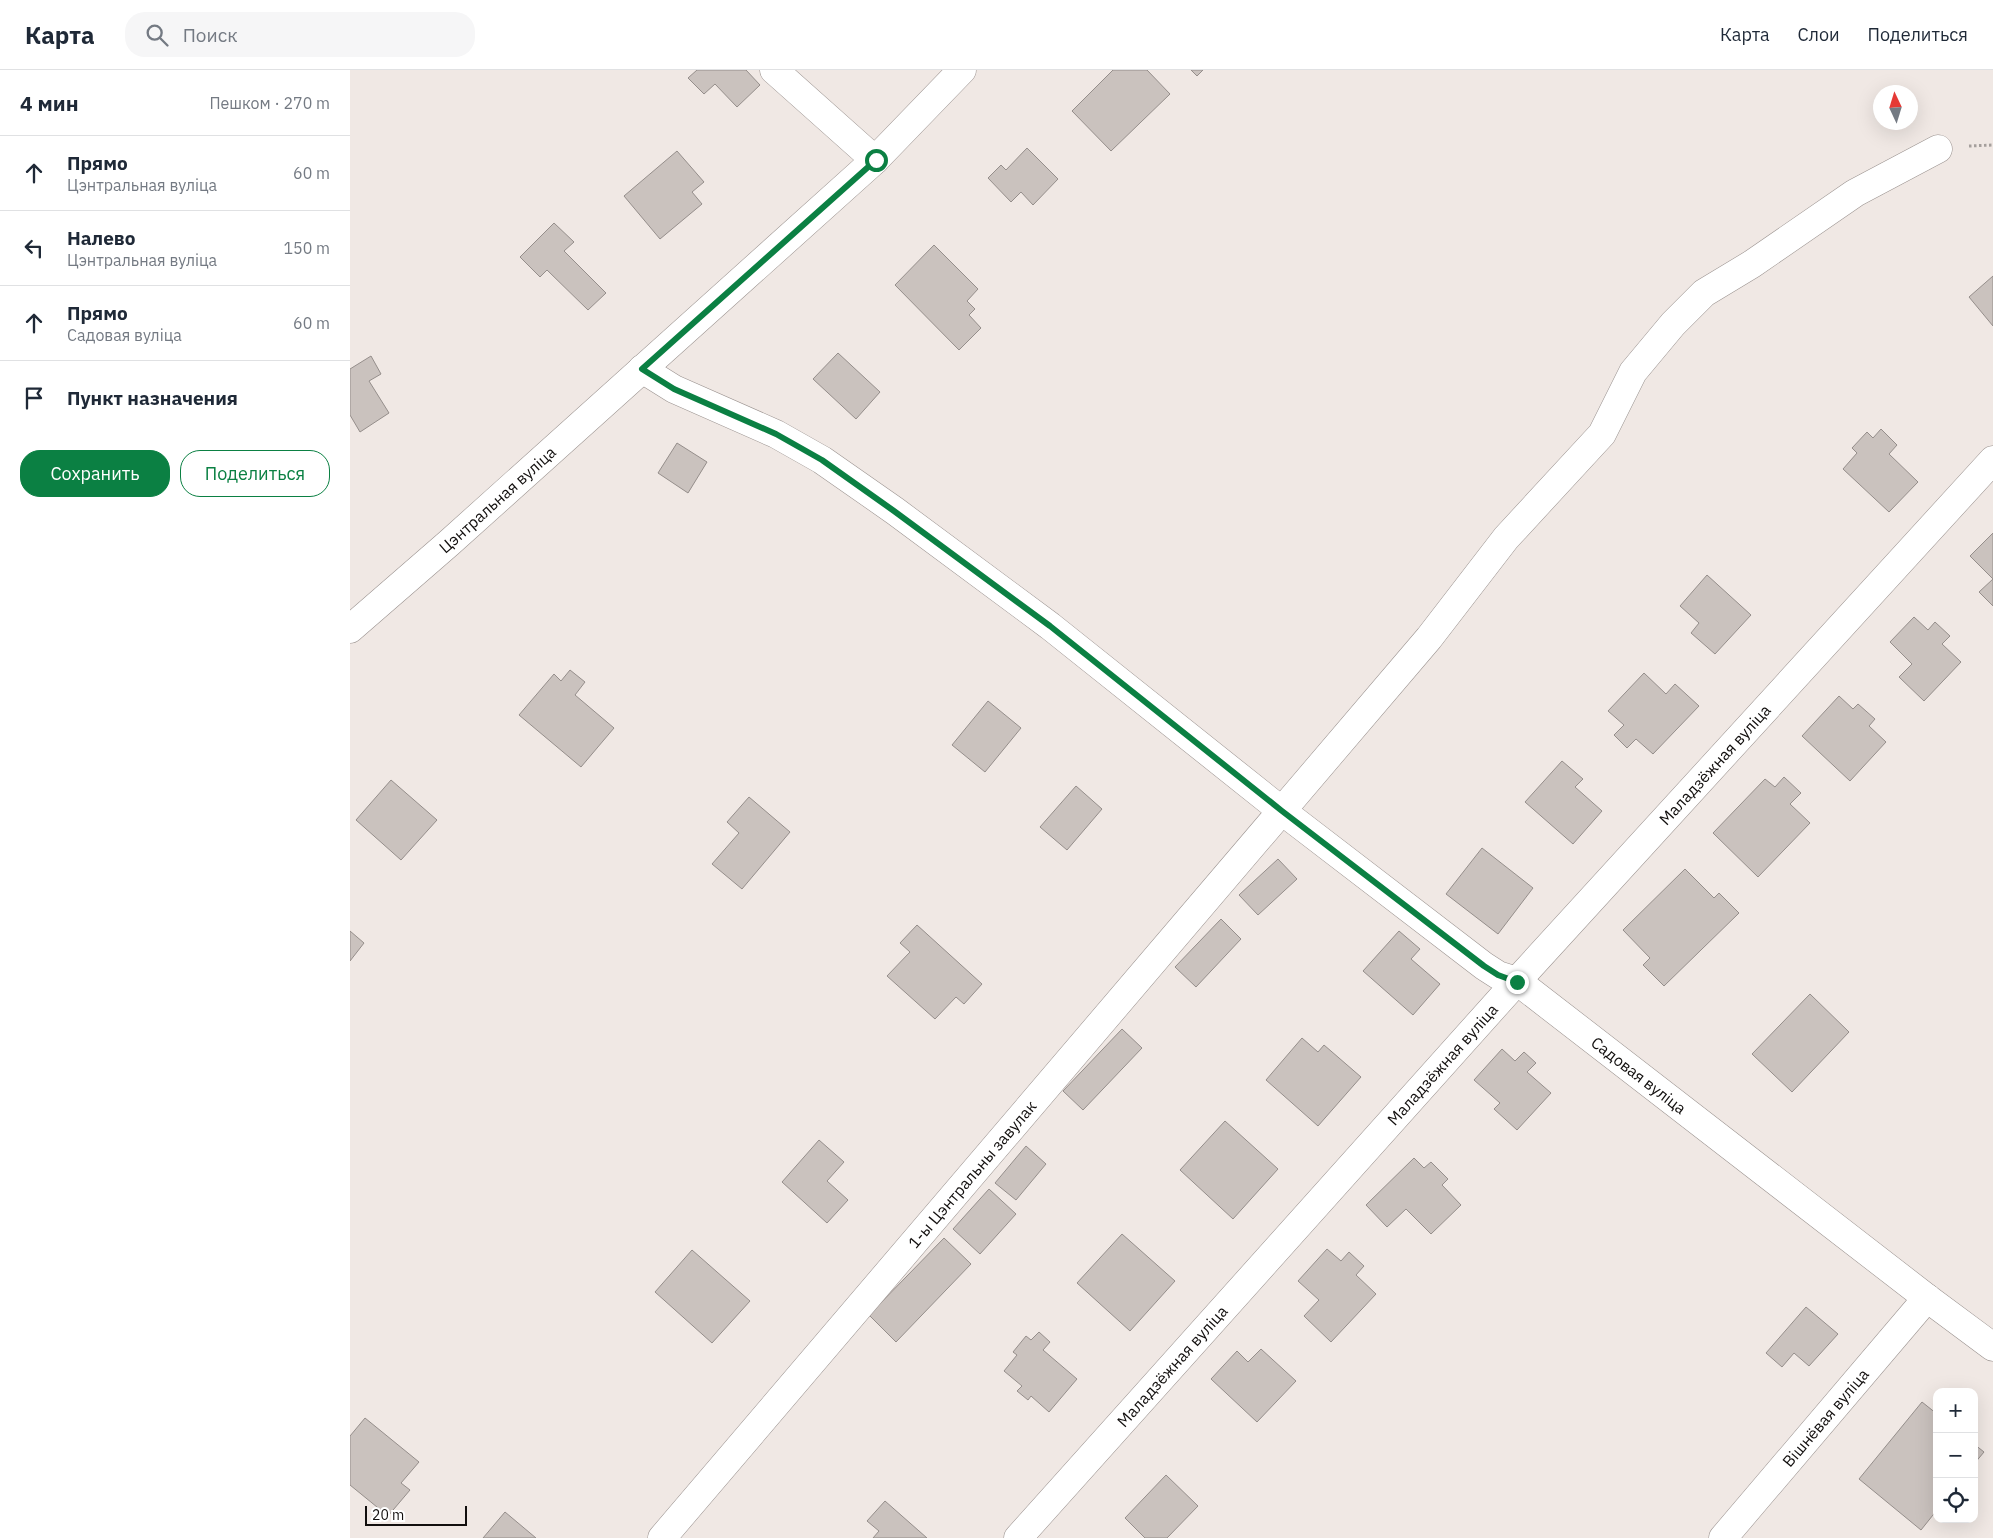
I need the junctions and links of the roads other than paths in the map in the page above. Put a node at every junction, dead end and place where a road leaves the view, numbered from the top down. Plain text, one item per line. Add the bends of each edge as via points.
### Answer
1 (774, 70) edge
2 (962, 70) edge
3 (1938, 149) dead end
4 (876, 160) junction
5 (642, 369) junction
6 (1993, 460) edge
7 (350, 629) edge
8 (1282, 811) junction
9 (1517, 982) junction
10 (1927, 1298) junction
11 (1993, 1346) edge
12 (662, 1538) edge
13 (1018, 1538) edge
14 (1723, 1538) edge

1 - 4 street
2 - 4 street, Цэнтральная вуліца
3 - 8 street, 1-ы Цэнтральны завулак via 1854,193 1704,293 1673,324 1633,372 1602,434 1506,538 1429,638
4 - 5 street, Цэнтральная вуліца
5 - 7 street, Цэнтральная вуліца
5 - 8 street via 674,389 776,434 822,460 1050,626
6 - 9 street, Маладзёжная вуліца
8 - 9 street, Садовая вуліца via 1484,966
8 - 12 street, 1-ы Цэнтральны завулак
9 - 10 street, Садовая вуліца
9 - 13 street, Маладзёжная вуліца
10 - 11 street, Садовая вуліца
10 - 14 street, Вішнёвая вуліца

